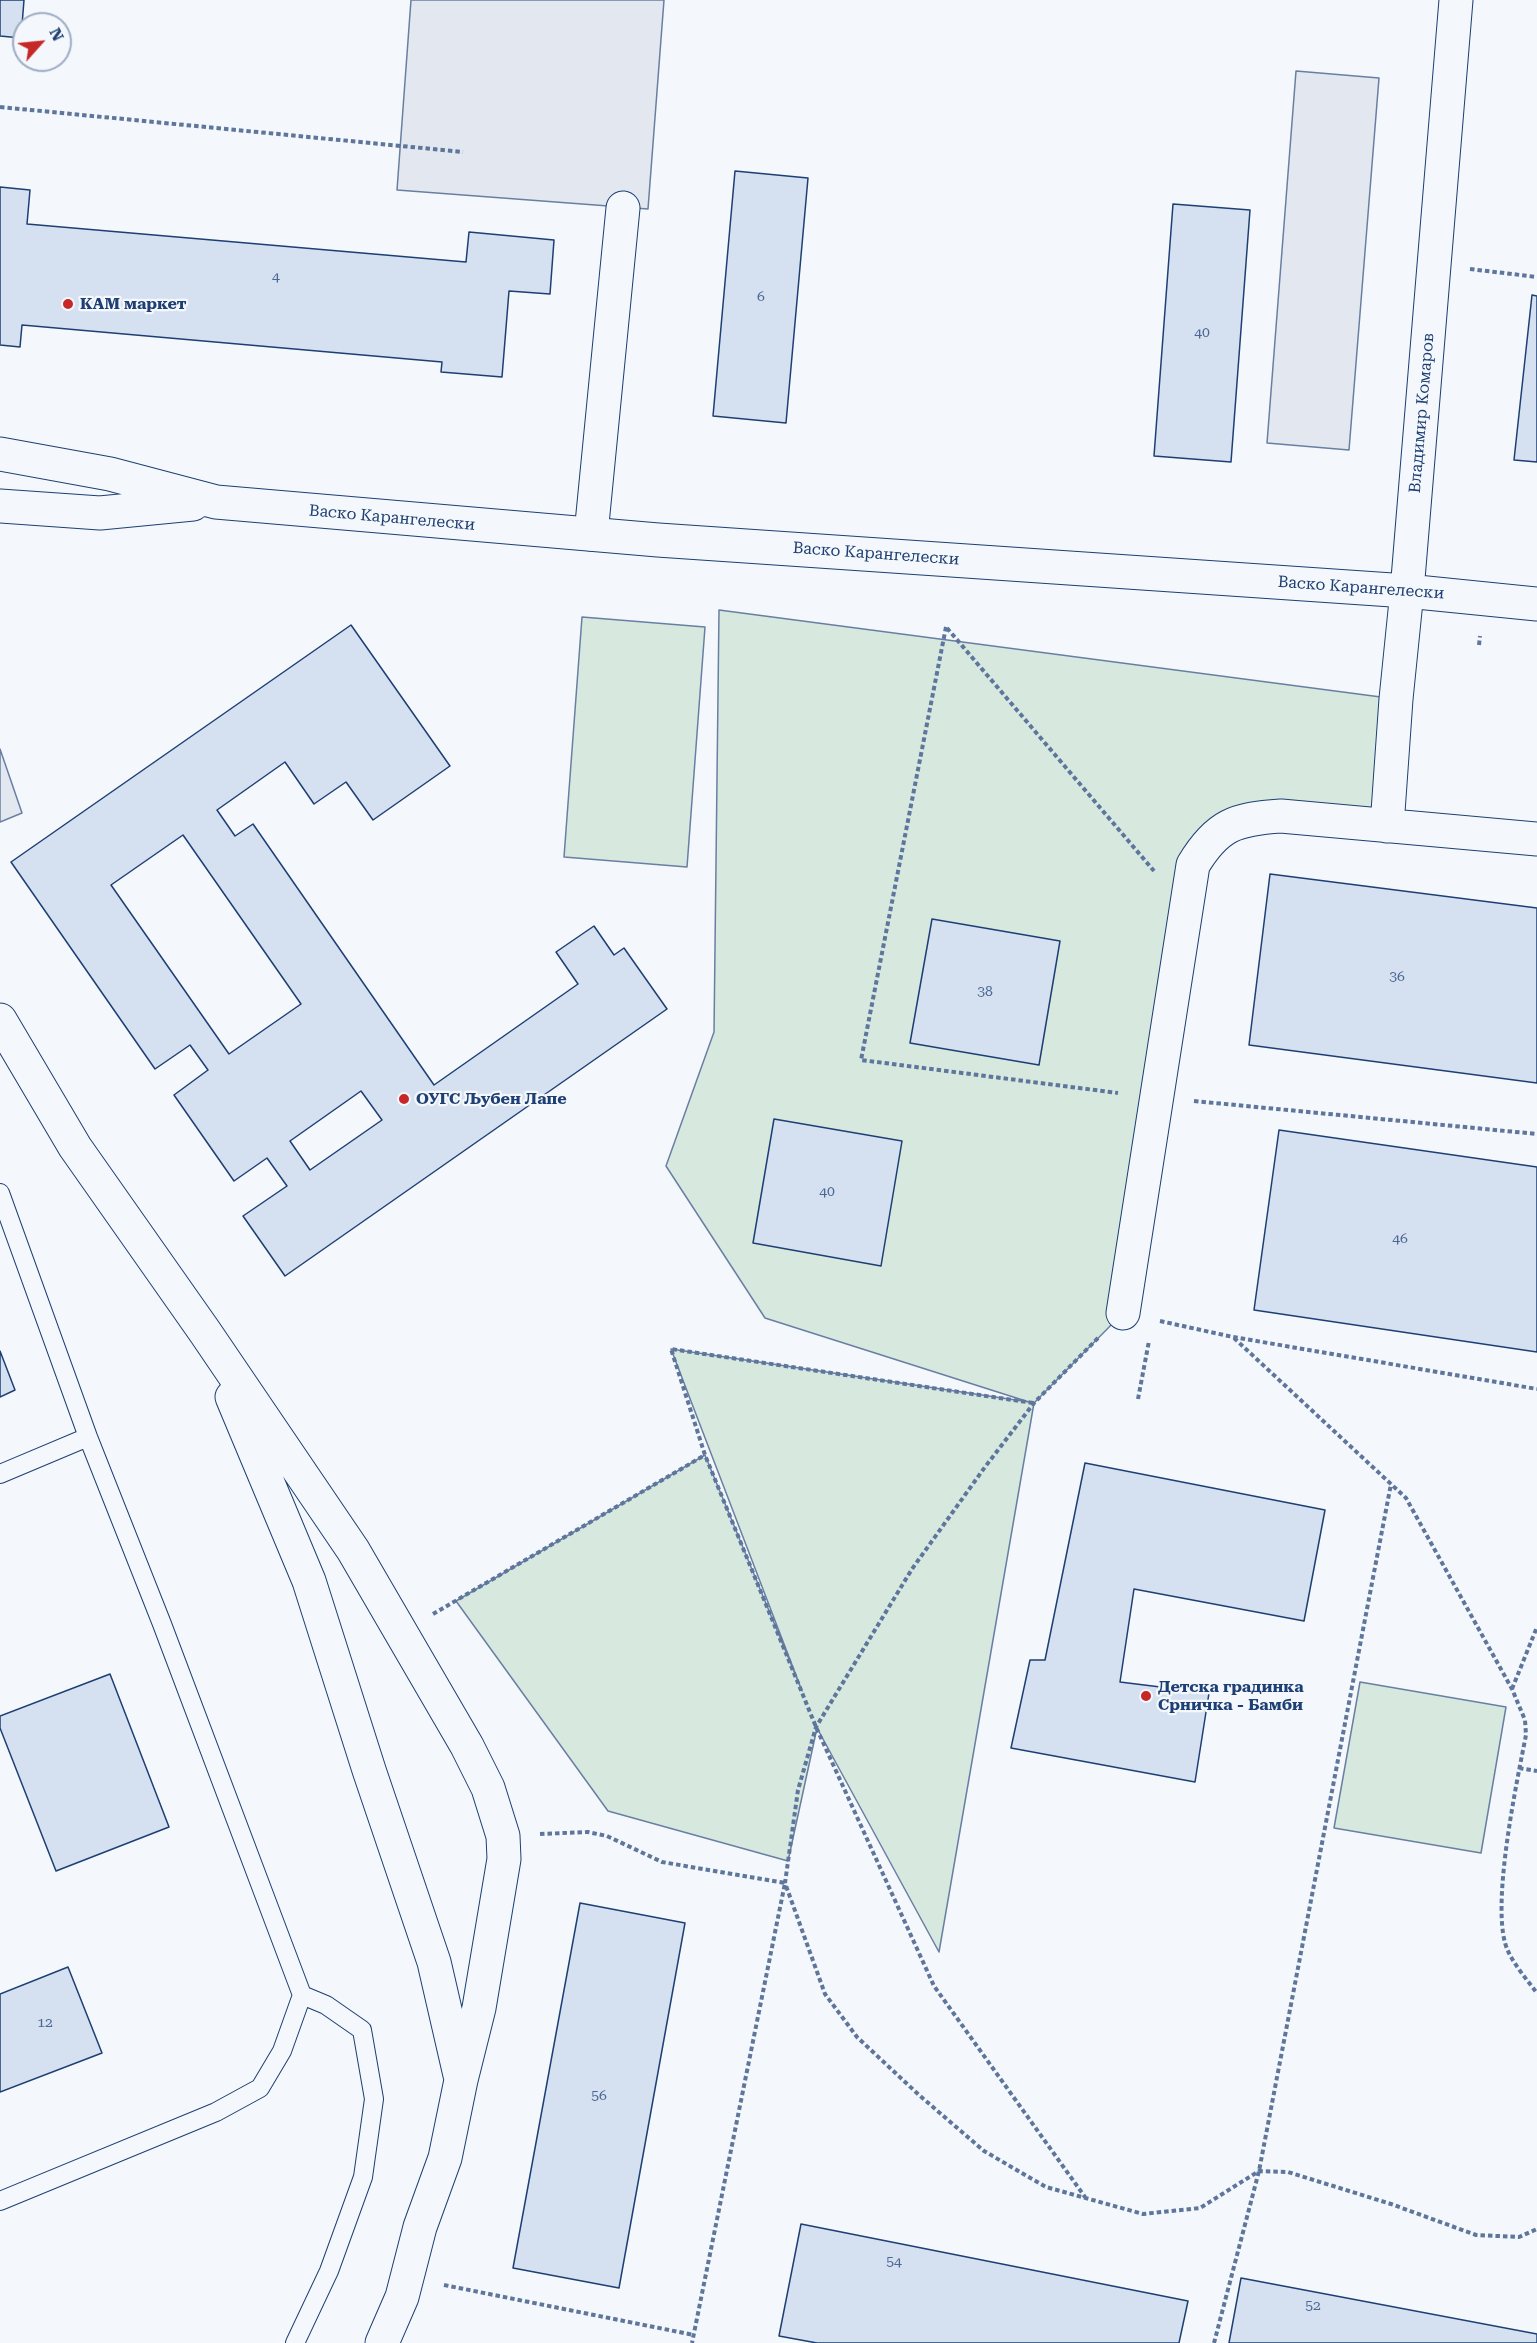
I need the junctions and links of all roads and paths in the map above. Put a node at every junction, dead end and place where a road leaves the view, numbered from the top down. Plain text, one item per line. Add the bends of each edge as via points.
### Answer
1 (1456, 0) edge
2 (0, 107) edge
3 (463, 152) dead end
4 (623, 208) dead end
5 (1434, 265) junction
6 (1537, 277) edge
7 (0, 454) edge
8 (216, 502) junction
9 (0, 506) edge
10 (591, 534) junction
11 (1407, 591) junction
12 (1537, 604) edge
13 (1387, 826) junction
14 (1537, 839) edge
15 (1186, 909) junction
16 (0, 1020) edge
17 (1157, 1098) junction
18 (1537, 1134) edge
19 (0, 1193) edge
20 (1138, 1316) junction
21 (205, 1332) junction
22 (1233, 1337) junction
23 (1537, 1389) edge
24 (1138, 1399) dead end
25 (1034, 1403) junction
26 (88, 1437) junction
27 (705, 1455) junction
28 (0, 1474) edge
29 (1391, 1484) junction
30 (1537, 1627) edge
31 (402, 1633) junction
32 (1512, 1689) junction
33 (816, 1727) junction
34 (1519, 1768) junction
35 (1537, 1771) edge
36 (504, 1836) junction
37 (785, 1883) junction
38 (1537, 1993) edge
39 (302, 1995) junction
40 (461, 2080) junction
41 (1259, 2171) junction
42 (1085, 2197) junction
43 (0, 2202) edge
44 (1537, 2229) edge
45 (404, 2287) junction
46 (694, 2335) junction
47 (295, 2343) edge
48 (382, 2343) edge
49 (409, 2343) edge
50 (692, 2343) edge
51 (1214, 2343) edge

1 - 5 street, Владимир Комаров
2 - 3 path
4 - 10 street
5 - 6 path
5 - 11 street, Владимир Комаров
7 - 8 street, Васко Карангелески via 110,474
8 - 9 street, Васко Карангелески via 100,513
8 - 10 street, Васко Карангелески
10 - 11 street, Васко Карангелески
11 - 12 street, Васко Карангелески
11 - 13 street, Владимир Комаров
13 - 14 street
13 - 15 street via 1281,816 1252,818 1225,827 1206,844 1193,865
15 - 17 street
15 - 17 path via 946,627 861,1060
16 - 21 street via 75,1147
17 - 18 path
17 - 20 street
19 - 26 lane
20 - 22 path
20 - 24 path
20 - 25 path
21 - 31 street via 352,1550
21 - 40 street via 309,1581 434,1962
22 - 23 path
22 - 29 path
25 - 27 path via 671,1348
25 - 33 path via 912,1569
26 - 28 lane
26 - 39 lane
27 - 31 path
27 - 33 path
29 - 32 path via 1406,1498
29 - 41 path
30 - 32 path
31 - 36 street via 467,1746 488,1788
32 - 34 path via 1525,1720
33 - 37 path via 798,1790
33 - 42 path via 934,1986
34 - 35 path
34 - 38 path via 1502,1887 1501,1924 1507,1950
36 - 37 path via 588,1832 607,1836 662,1862
36 - 40 street via 504,1859 479,2008
37 - 42 path via 825,1994 857,2037 984,2151 1046,2187
37 - 46 path
39 - 43 lane via 282,2051 260,2088 216,2112
39 - 47 lane via 326,2005 362,2030 374,2099 363,2177 329,2271
40 - 45 street via 445,2158
41 - 42 path via 1200,2208 1143,2214
41 - 44 path via 1288,2172 1476,2235 1519,2237
41 - 51 path
45 - 46 path
45 - 48 street
45 - 49 street
46 - 50 path

